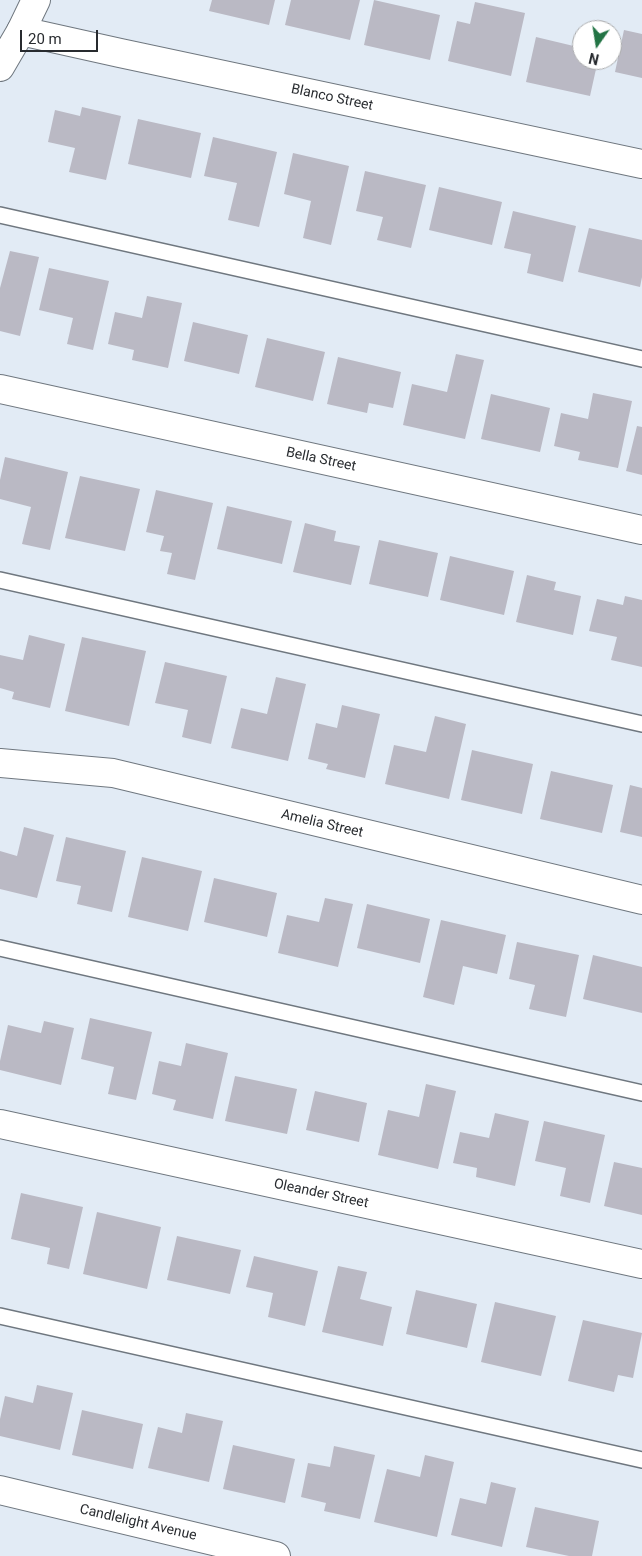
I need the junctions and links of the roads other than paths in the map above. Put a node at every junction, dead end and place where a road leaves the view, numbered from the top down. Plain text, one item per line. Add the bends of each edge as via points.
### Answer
1 (36, 0) edge
2 (21, 30) junction
3 (0, 67) edge
4 (642, 164) edge
5 (0, 215) edge
6 (642, 359) edge
7 (0, 389) edge
8 (642, 530) edge
9 (0, 580) edge
10 (642, 724) edge
11 (0, 763) edge
12 (642, 900) edge
13 (0, 948) edge
14 (642, 1092) edge
15 (0, 1124) edge
16 (642, 1264) edge
17 (0, 1316) edge
18 (642, 1460) edge
19 (0, 1490) edge
20 (276, 1556) edge

1 - 2 street
2 - 3 street
2 - 4 street, Blanco Street
5 - 6 lane
7 - 8 street, Bella Street
9 - 10 lane
11 - 12 street, Amelia Street via 113,774
13 - 14 lane
15 - 16 street, Oleander Street
17 - 18 lane
19 - 20 street, Candlelight Avenue

